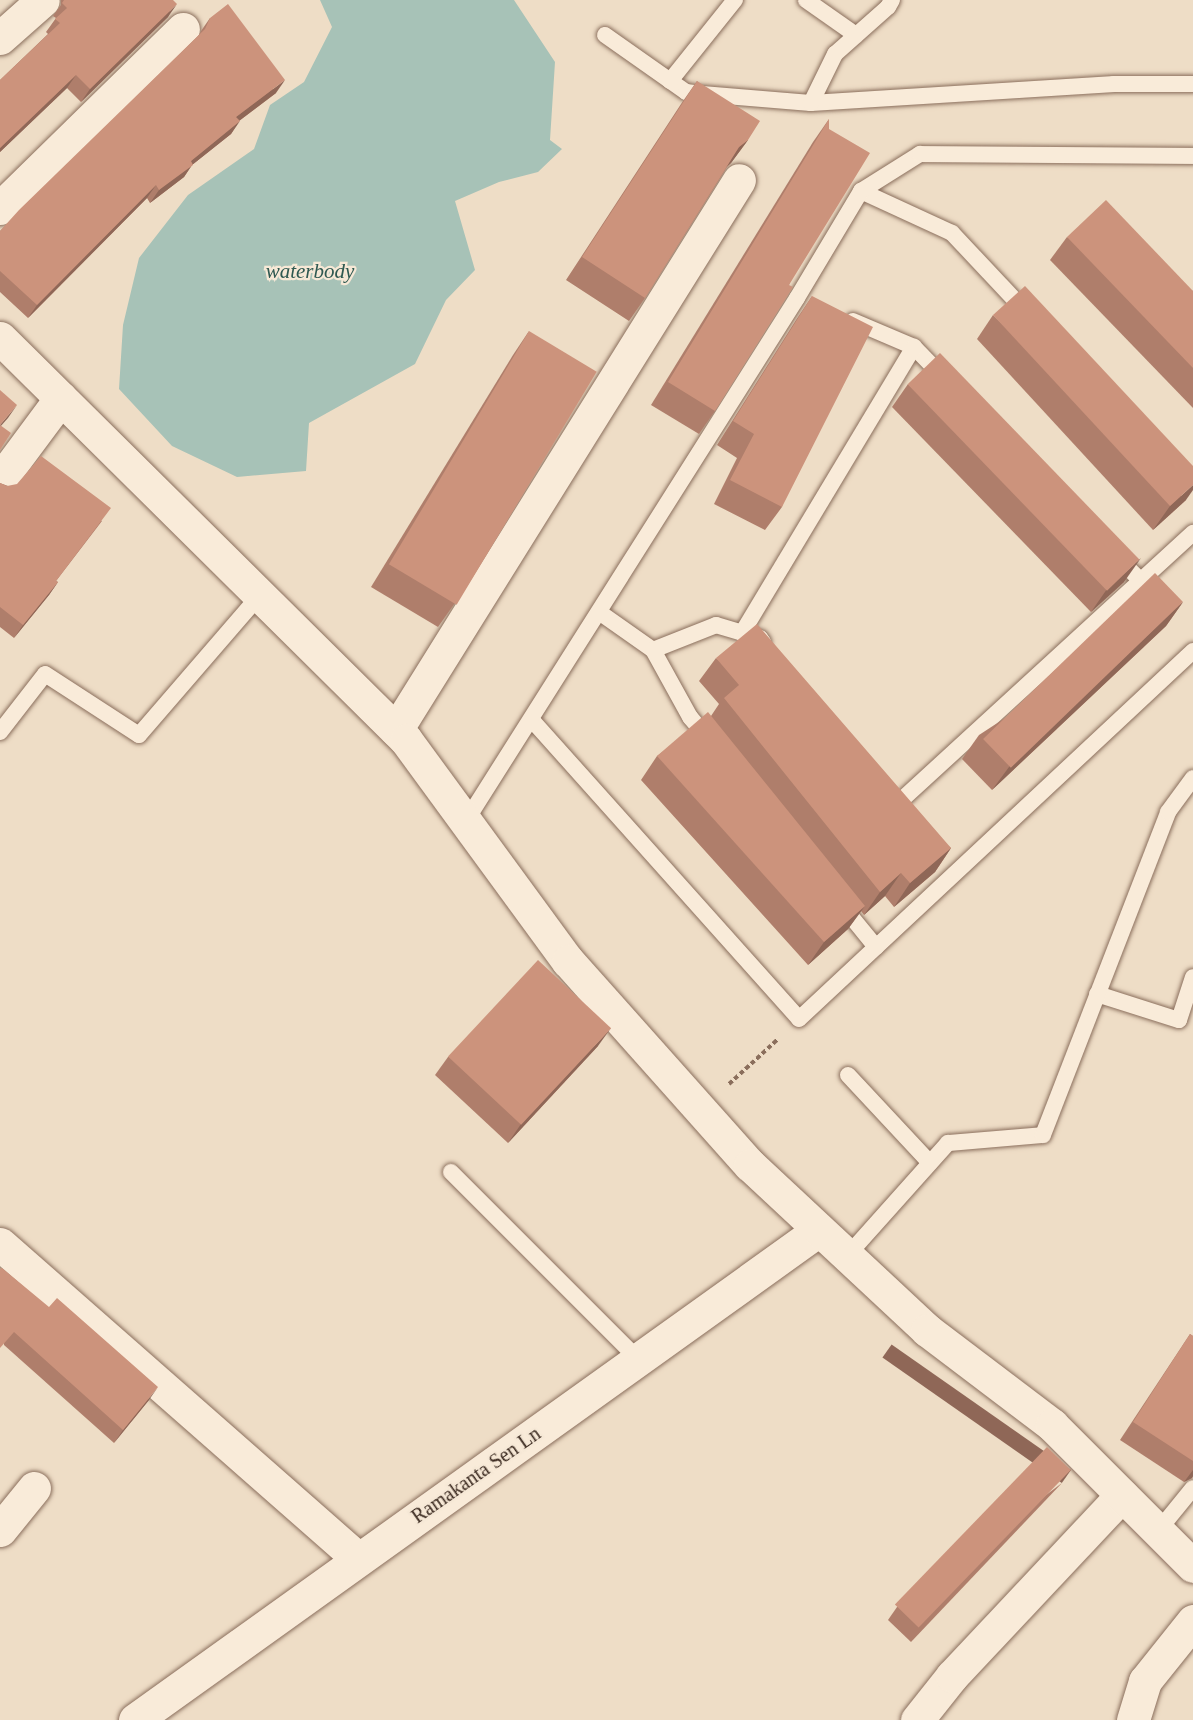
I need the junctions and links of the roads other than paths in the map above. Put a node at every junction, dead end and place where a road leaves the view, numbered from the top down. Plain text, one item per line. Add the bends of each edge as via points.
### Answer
1 (43, 0) edge
2 (735, 0) edge
3 (806, 0) edge
4 (892, 0) edge
5 (183, 29) dead end
6 (605, 35) dead end
7 (856, 35) junction
8 (0, 38) edge
9 (670, 81) junction
10 (1193, 84) edge
11 (811, 103) junction
12 (1193, 156) edge
13 (739, 180) edge
14 (861, 191) junction
15 (0, 208) edge
16 (840, 316) edge
17 (1040, 326) edge
18 (0, 338) edge
19 (914, 347) junction
20 (954, 388) edge
21 (61, 398) junction
22 (0, 480) edge
23 (1193, 533) edge
24 (1108, 548) edge
25 (1141, 581) junction
26 (260, 595) junction
27 (599, 612) junction
28 (742, 633) junction
29 (653, 650) junction
30 (1193, 651) edge
31 (774, 655) edge
32 (531, 719) junction
33 (396, 730) junction
34 (0, 732) edge
35 (720, 753) edge
36 (1193, 778) edge
37 (882, 788) edge
38 (466, 821) junction
39 (831, 892) edge
40 (876, 947) junction
41 (1193, 977) edge
42 (1097, 994) junction
43 (848, 1075) dead end
44 (930, 1163) junction
45 (451, 1172) dead end
46 (819, 1230) junction
47 (0, 1244) edge
48 (847, 1256) junction
49 (638, 1359) junction
50 (34, 1488) dead end
51 (1193, 1488) edge
52 (1122, 1495) junction
53 (0, 1530) edge
54 (1158, 1531) junction
55 (358, 1559) junction
56 (1193, 1566) edge
57 (1193, 1621) edge
58 (135, 1720) edge
59 (917, 1720) edge
60 (1133, 1720) edge

1 - 8 street
2 - 9 lane
3 - 7 lane
4 - 7 lane
5 - 15 street
6 - 9 lane
7 - 11 lane via 835,54
9 - 11 lane via 686,93
10 - 11 lane via 1114,84
12 - 14 lane via 920,154
13 - 33 street
14 - 17 lane via 952,233
14 - 27 lane via 803,300
16 - 19 lane
18 - 21 street
19 - 20 lane
19 - 28 lane
21 - 22 street
21 - 26 street
23 - 25 lane
24 - 25 lane
25 - 37 lane via 900,810
26 - 33 street
26 - 34 lane via 139,735 45,674
27 - 29 lane
27 - 32 lane
28 - 29 lane via 716,625
28 - 31 lane via 760,638
29 - 35 lane via 690,717
30 - 40 lane via 950,870
32 - 38 lane
32 - 40 lane via 799,1019
33 - 38 street
36 - 42 lane via 1168,812
38 - 46 street via 567,960 750,1165
39 - 40 lane
41 - 42 lane via 1179,1020
42 - 44 lane via 1043,1135 948,1143
43 - 44 lane
44 - 48 lane
45 - 49 lane
46 - 48 street
46 - 49 street, Ramakanta Sen Ln
47 - 55 street
48 - 52 street via 927,1330 1052,1425
49 - 55 street, Ramakanta Sen Ln
50 - 53 street
51 - 54 lane
52 - 54 street
52 - 59 street via 952,1676
54 - 56 street
55 - 58 street, Ramakanta Sen Ln
57 - 60 street via 1145,1681

